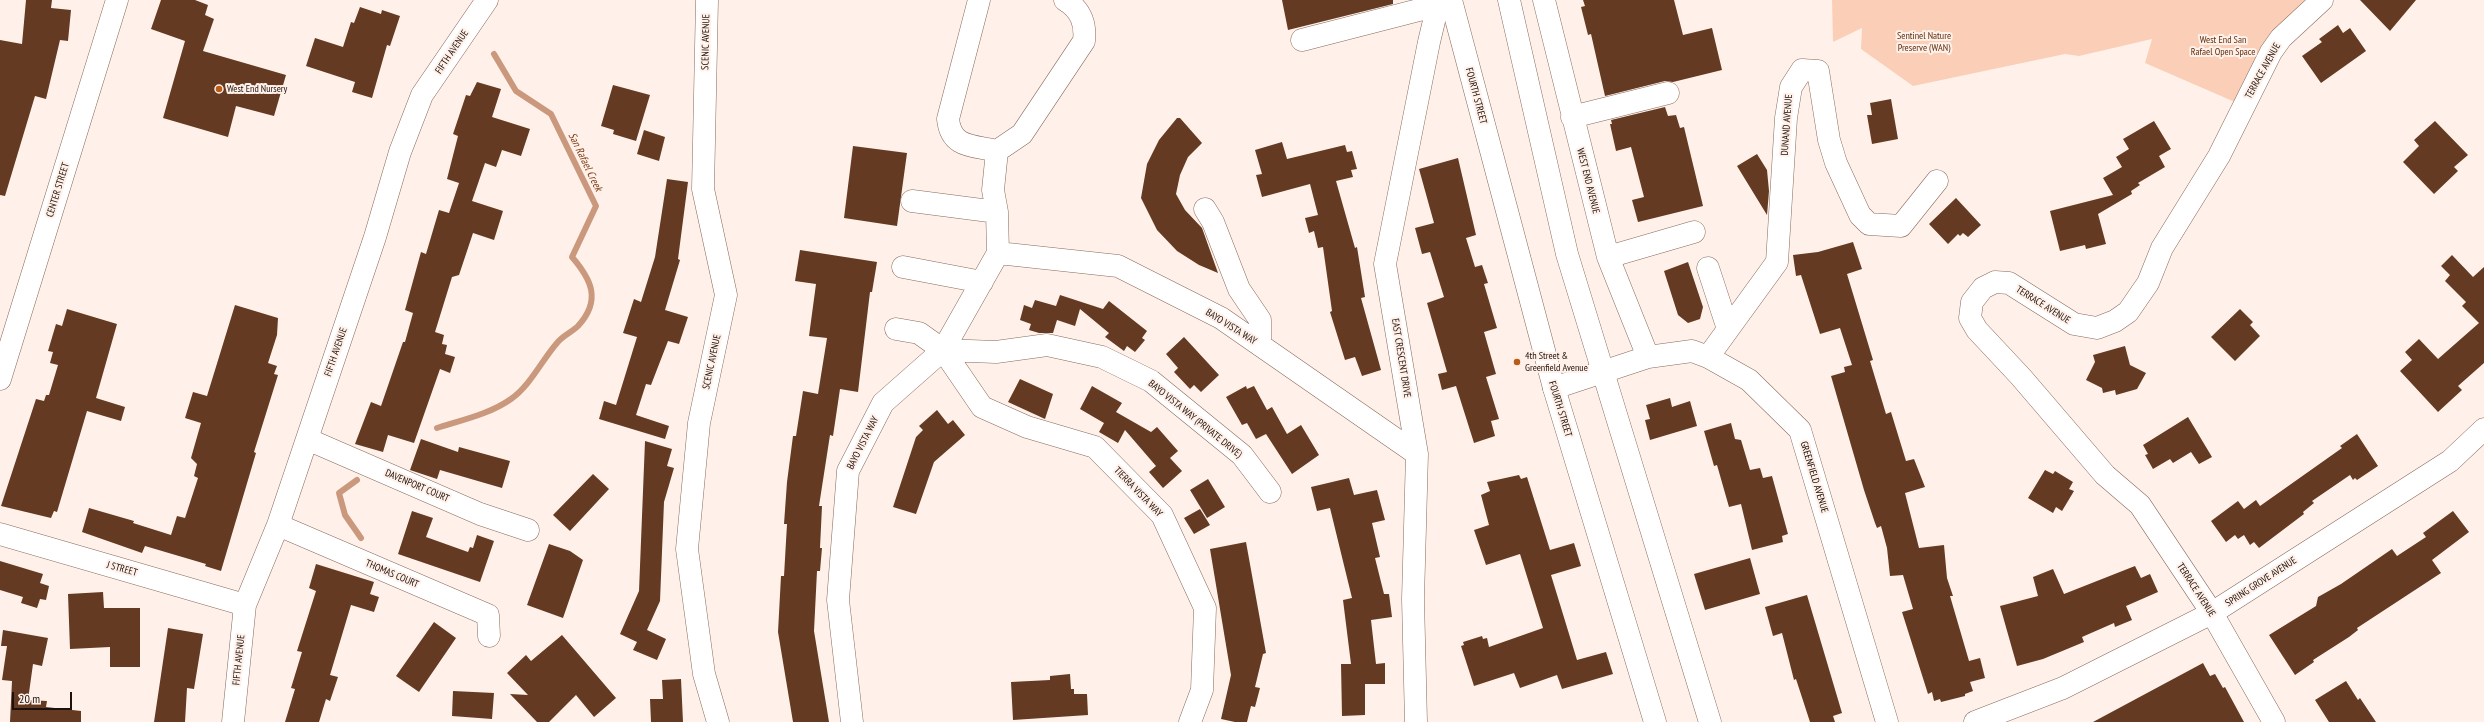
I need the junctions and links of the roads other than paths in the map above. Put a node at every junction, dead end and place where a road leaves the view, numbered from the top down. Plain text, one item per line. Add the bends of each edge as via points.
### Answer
1 (117, 0) edge
2 (487, 0) edge
3 (707, 0) edge
4 (979, 0) edge
5 (1065, 0) edge
6 (1508, 0) edge
7 (1544, 0) edge
8 (2322, 0) edge
9 (1443, 2) edge
10 (1302, 40) dead end
11 (1668, 93) dead end
12 (1572, 117) junction
13 (997, 151) junction
14 (1937, 181) dead end
15 (912, 201) dead end
16 (1205, 209) dead end
17 (998, 212) junction
18 (1694, 232) dead end
19 (998, 253) junction
20 (1608, 257) junction
21 (903, 267) dead end
22 (1708, 268) dead end
23 (982, 282) junction
24 (896, 329) dead end
25 (1728, 329) junction
26 (1260, 345) junction
27 (943, 350) junction
28 (1648, 357) junction
29 (1708, 357) junction
30 (1604, 372) junction
31 (0, 379) edge
32 (1554, 388) junction
33 (2484, 429) edge
34 (307, 439) junction
35 (1417, 454) junction
36 (1270, 492) dead end
37 (278, 525) junction
38 (528, 530) dead end
39 (0, 534) edge
40 (245, 605) junction
41 (2212, 614) junction
42 (489, 636) dead end
43 (232, 722) edge
44 (718, 722) edge
45 (852, 722) edge
46 (1190, 722) edge
47 (1416, 722) edge
48 (1655, 722) edge
49 (1710, 722) edge
50 (1887, 722) edge
51 (1975, 722) edge
52 (2274, 722) edge

1 - 31 street, CENTER STREET
2 - 34 street, FIFTH AVENUE via 422,95 400,152 377,230
3 - 44 street, SCENIC AVENUE via 703,189 726,295 699,423 688,549 704,674
4 - 13 street via 948,119 950,132 960,142
5 - 13 street via 1075,6 1086,25 1084,41 1022,134
6 - 30 street via 1567,254
7 - 12 street, WEST END AVENUE
8 - 41 street, TERRACE AVENUE via 2281,38 2271,52 2219,156 2162,248 2148,283 2128,312 2115,321 2097,328 2074,324 2009,283 1996,282 1983,288 1972,302 1970,318 1977,330 2105,475 2140,506
9 - 10 street
9 - 32 street, FOURTH STREET
9 - 35 street, EAST CRESCENT DRIVE via 1429,42 1385,264
11 - 12 street
12 - 20 street, WEST END AVENUE
13 - 17 street, BAYO VISTA WAY via 993,190
14 - 25 street, DUNAND AVENUE via 1901,226 1869,224 1860,216 1836,163 1818,71 1802,70 1790,87 1777,262
15 - 17 street
16 - 26 street via 1213,222 1239,289 1260,320
17 - 19 street, BAYO VISTA WAY
18 - 20 street
19 - 23 street, BAYO VISTA WAY
19 - 26 street, BAYO VISTA WAY via 1118,266 1221,318
20 - 28 street, WEST END AVENUE
21 - 23 street
22 - 25 street
23 - 27 street, BAYO VISTA WAY
24 - 27 street via 918,333
25 - 29 street, DUNAND AVENUE
26 - 35 street, BAYO VISTA WAY
27 - 36 street, BAYO VISTA WAY (PRIVATE DRIVE) via 996,352 1047,346 1102,357 1152,381 1242,455
27 - 45 street, BAYO VISTA WAY via 883,403 848,471 838,600
27 - 46 street, TIERRA VISTA WAY via 982,407 1027,427 1095,447 1162,515 1205,608 1202,690
28 - 29 street, GREENFIELD AVENUE via 1692,352
28 - 30 street, GREENFIELD AVENUE
29 - 50 street, GREENFIELD AVENUE via 1749,380 1800,430
30 - 32 street, GREENFIELD AVENUE
30 - 49 street
32 - 48 street, FOURTH STREET
33 - 41 street, SPRING GROVE AVENUE via 2450,461
34 - 37 street, FIFTH AVENUE
34 - 38 street, DAVENPORT COURT via 480,514
35 - 47 street, EAST CRESCENT DRIVE via 1413,599
37 - 40 street, FIFTH AVENUE
37 - 42 street, THOMAS COURT via 488,615
39 - 40 street, J STREET
40 - 43 street, FIFTH AVENUE
41 - 51 street, SPRING GROVE AVENUE via 2062,688
41 - 52 street, TERRACE AVENUE

